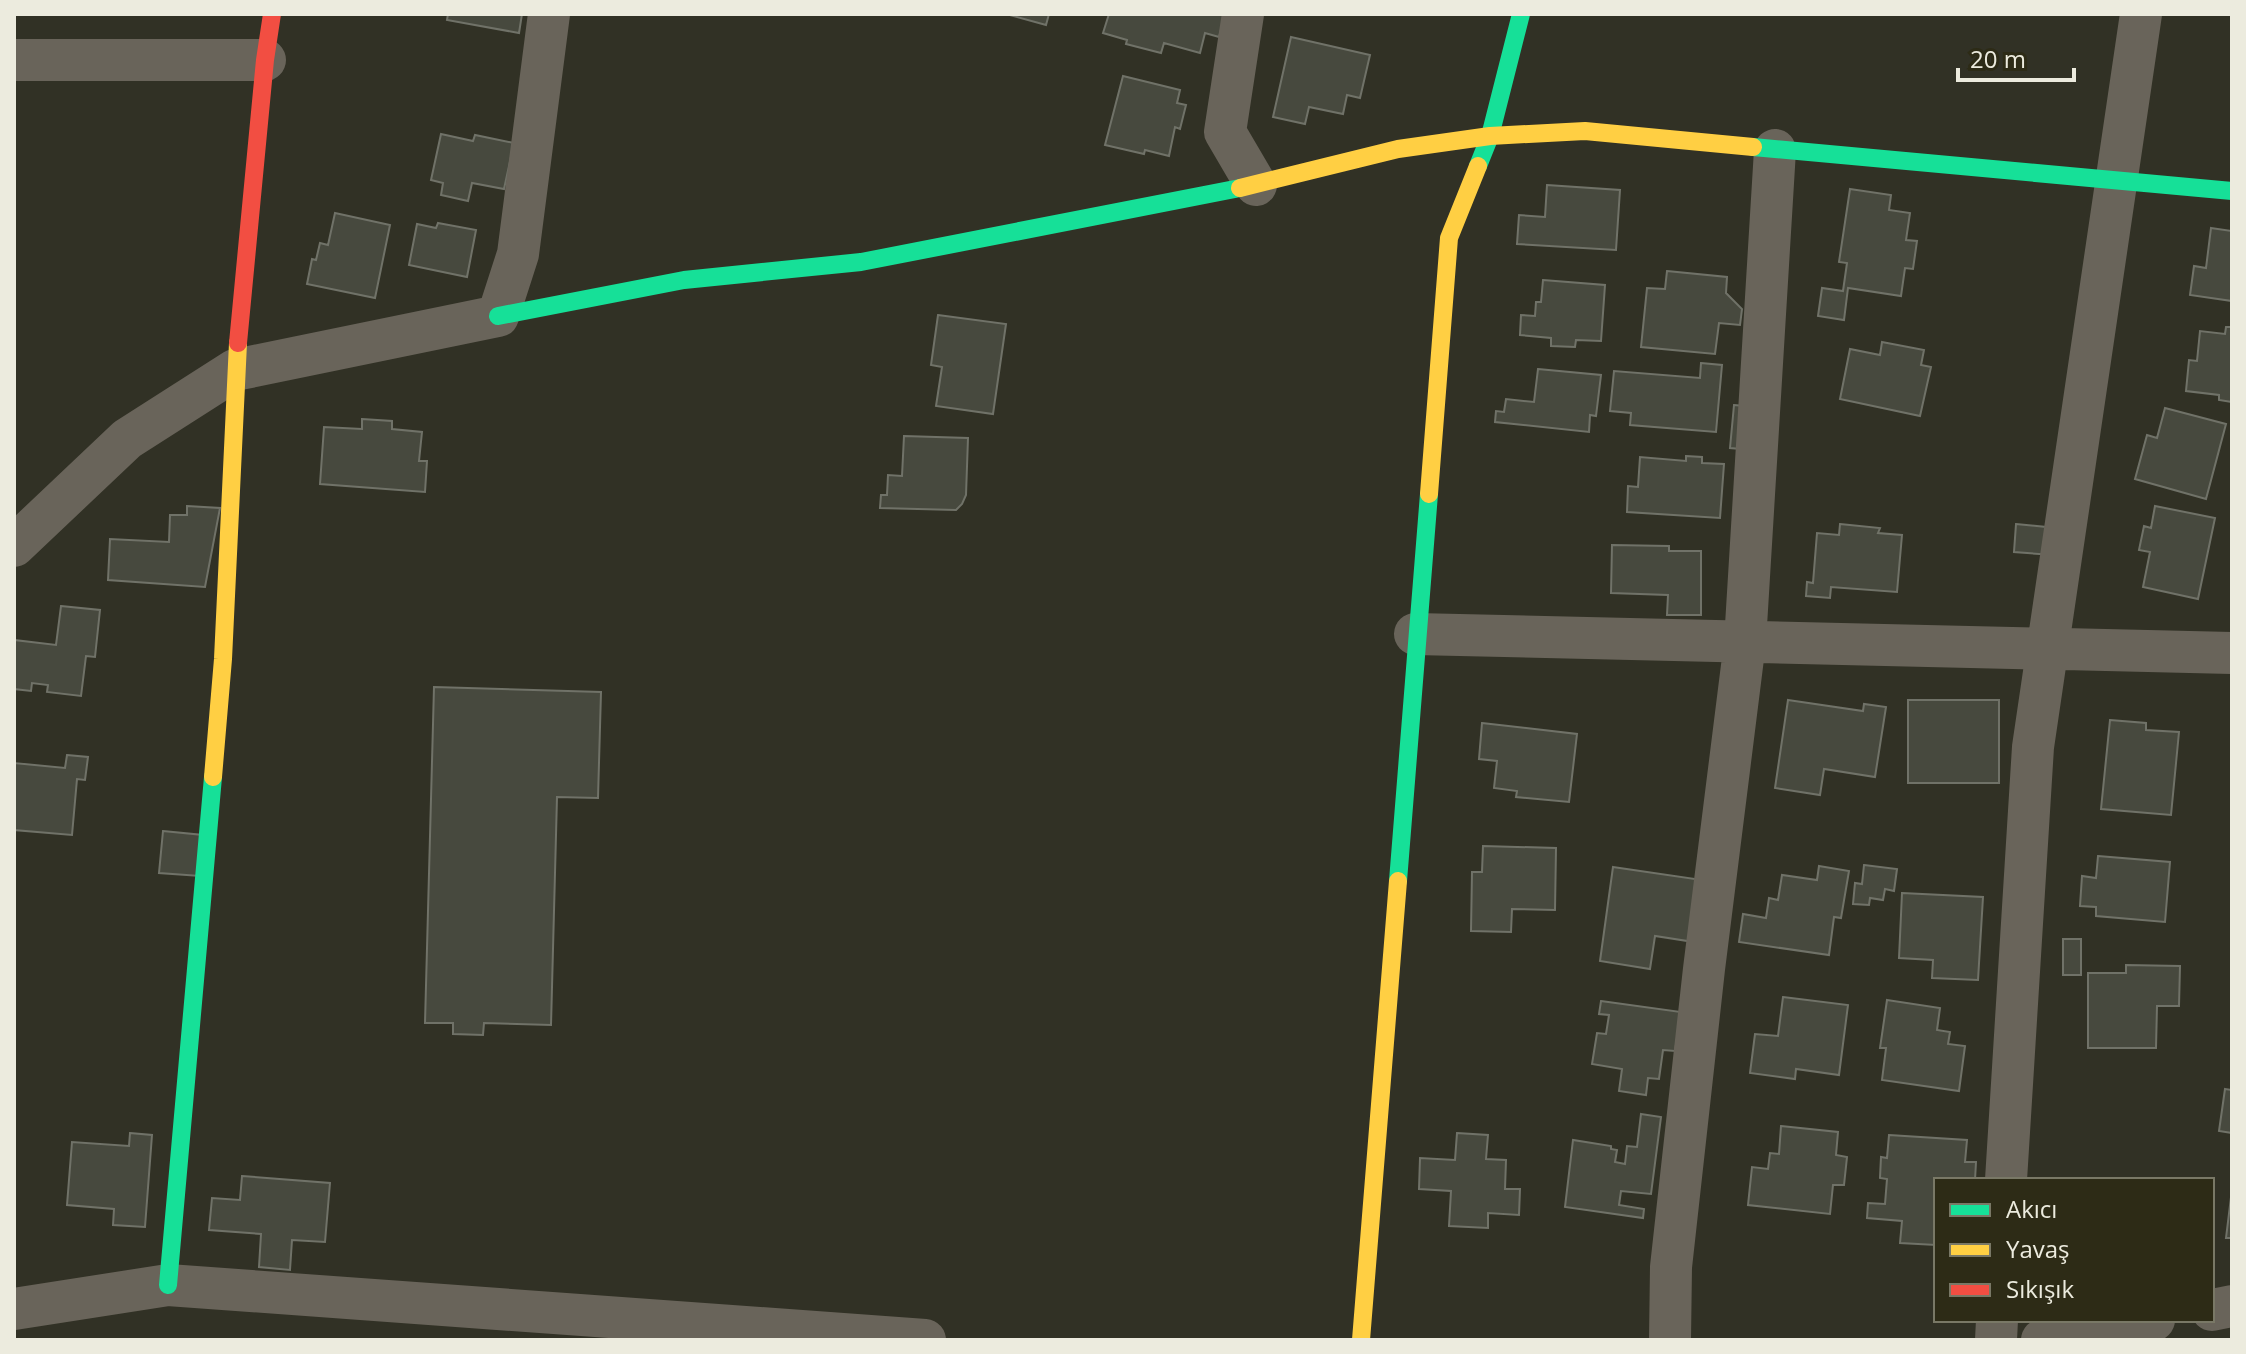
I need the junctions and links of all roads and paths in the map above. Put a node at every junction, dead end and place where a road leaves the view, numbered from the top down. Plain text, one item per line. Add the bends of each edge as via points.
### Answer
1 (272, 14) edge
2 (549, 14) edge
3 (1243, 14) edge
4 (1521, 14) edge
5 (2141, 14) edge
6 (14, 60) edge
7 (265, 60) junction
8 (1490, 136) junction
9 (1775, 150) junction
10 (2116, 181) junction
11 (1256, 185) junction
12 (2232, 191) edge
13 (498, 316) junction
14 (235, 370) junction
15 (14, 546) edge
16 (1415, 634) junction
17 (1745, 642) junction
18 (2047, 651) junction
19 (2232, 653) edge
20 (2006, 1178) edge
21 (168, 1285) junction
22 (14, 1309) edge
23 (2143, 1322) edge
24 (925, 1340) edge
25 (1361, 1340) edge
26 (1670, 1340) edge
27 (2042, 1340) edge

1 - 7 street
2 - 13 street via 518,254
3 - 11 street via 1225,132
4 - 8 street
5 - 10 street
6 - 7 street
7 - 14 street
8 - 9 street via 1585,131
8 - 11 street via 1398,149
8 - 16 street via 1449,238
9 - 10 street
9 - 17 street
10 - 12 street
10 - 18 street
11 - 13 street via 861,262 684,280
13 - 14 street
14 - 15 street via 127,439
14 - 21 street via 223,659
16 - 17 street
16 - 25 street
17 - 18 street
17 - 26 street via 1671,1267
18 - 19 street
18 - 20 street via 2033,747
21 - 22 street
21 - 24 street
23 - 27 street

